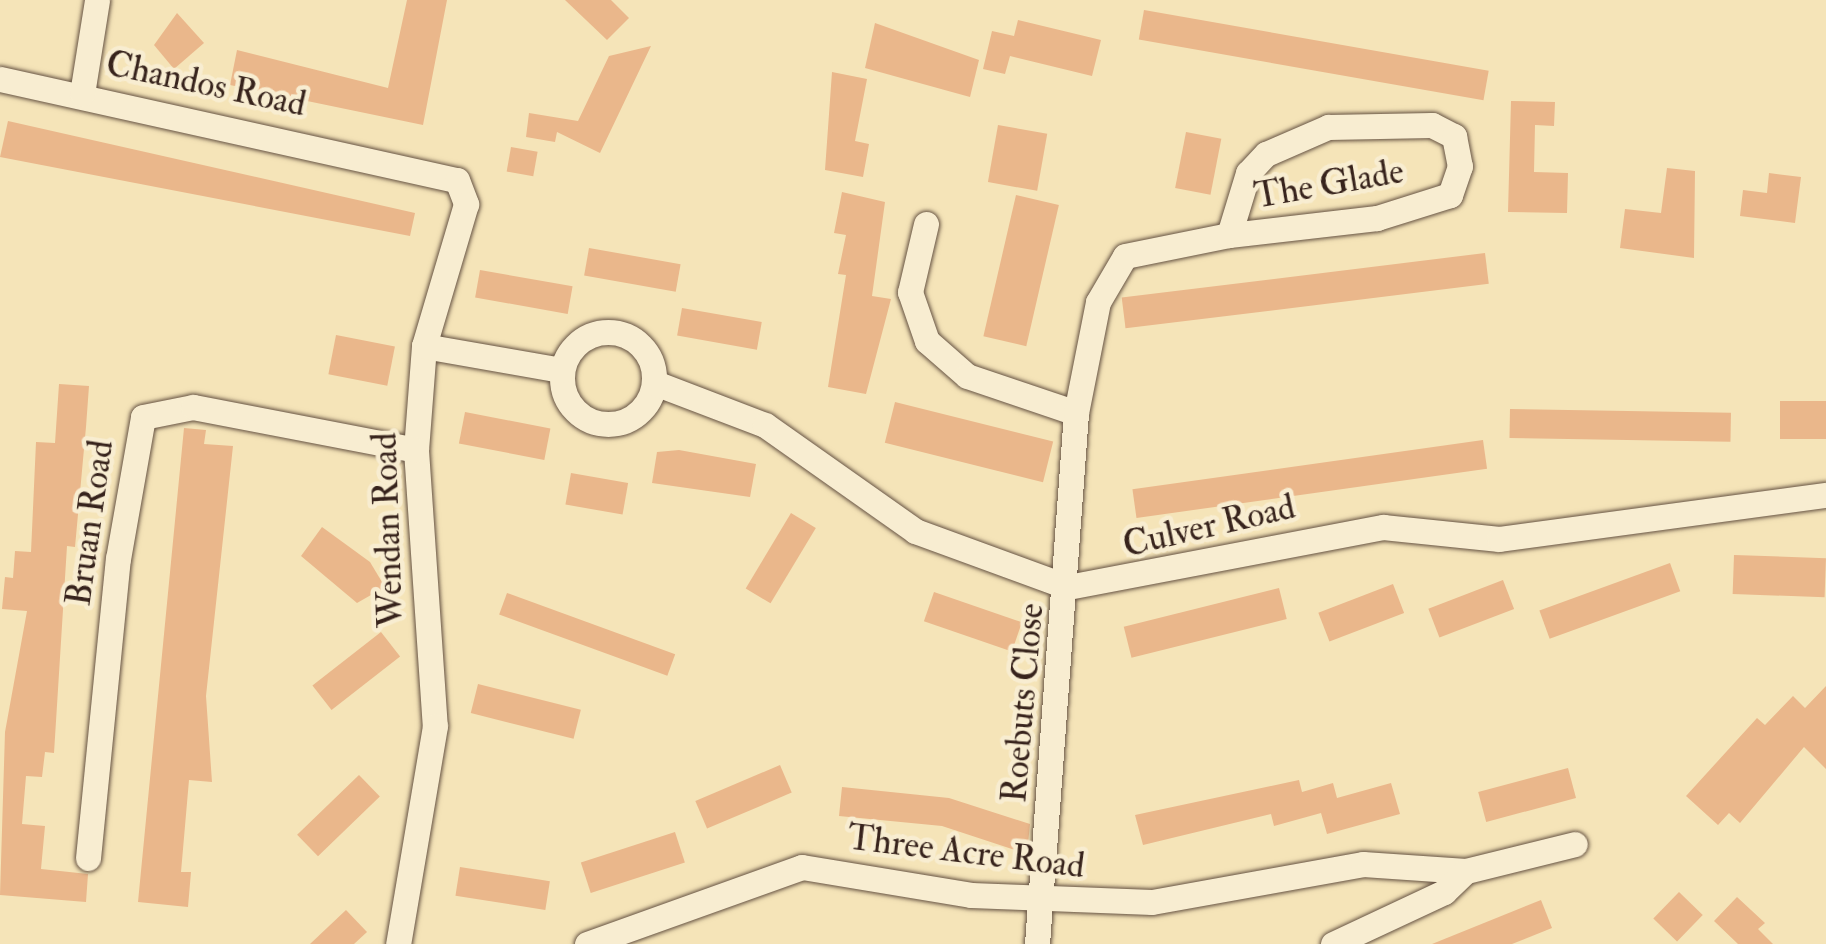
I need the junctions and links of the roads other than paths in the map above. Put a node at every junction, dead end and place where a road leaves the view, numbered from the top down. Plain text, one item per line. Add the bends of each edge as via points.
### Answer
1 (97, 0) edge
2 (0, 78) edge
3 (82, 94) junction
4 (397, 160) joint
5 (926, 224) dead end
6 (1230, 234) junction
7 (424, 346) junction
8 (562, 370) junction
9 (655, 384) junction
10 (1076, 413) junction
11 (416, 450) junction
12 (1826, 496) edge
13 (1068, 587) junction
14 (1576, 844) dead end
15 (88, 858) dead end
16 (1466, 870) junction
17 (1041, 902) junction
18 (398, 944) edge
19 (587, 944) edge
20 (1037, 944) edge
21 (1334, 944) edge

1 - 3 street
2 - 3 street, Chandos Road
3 - 4 street, Chandos Road
4 - 7 street, Wendan Road via 457,180 466,204
5 - 10 street via 910,292 927,341 966,376
6 - 6 street, The Glade via 1248,173 1266,154 1328,127 1432,125 1454,136 1460,166 1450,195 1377,218
6 - 10 street, The Glade via 1125,256 1098,302
7 - 8 street
7 - 11 street, Wendan Road
8 - 9 street via 575,344 601,331 640,345
8 - 9 street via 579,414 601,424 636,414
9 - 13 street via 765,424 915,531
10 - 13 street, The Glade
11 - 15 street, Bruan Road via 193,407 143,417 118,559
11 - 18 street, Wendan Road via 436,726
12 - 13 street, Culver Road via 1499,539 1383,527
13 - 17 street, Roebuts Close
14 - 16 street, Three Acre Road
16 - 17 street, Three Acre Road via 1363,864 1152,902
16 - 21 street, Three Acre Road via 1444,892
17 - 19 street, Three Acre Road via 802,867
17 - 20 street, Roebuts Close

